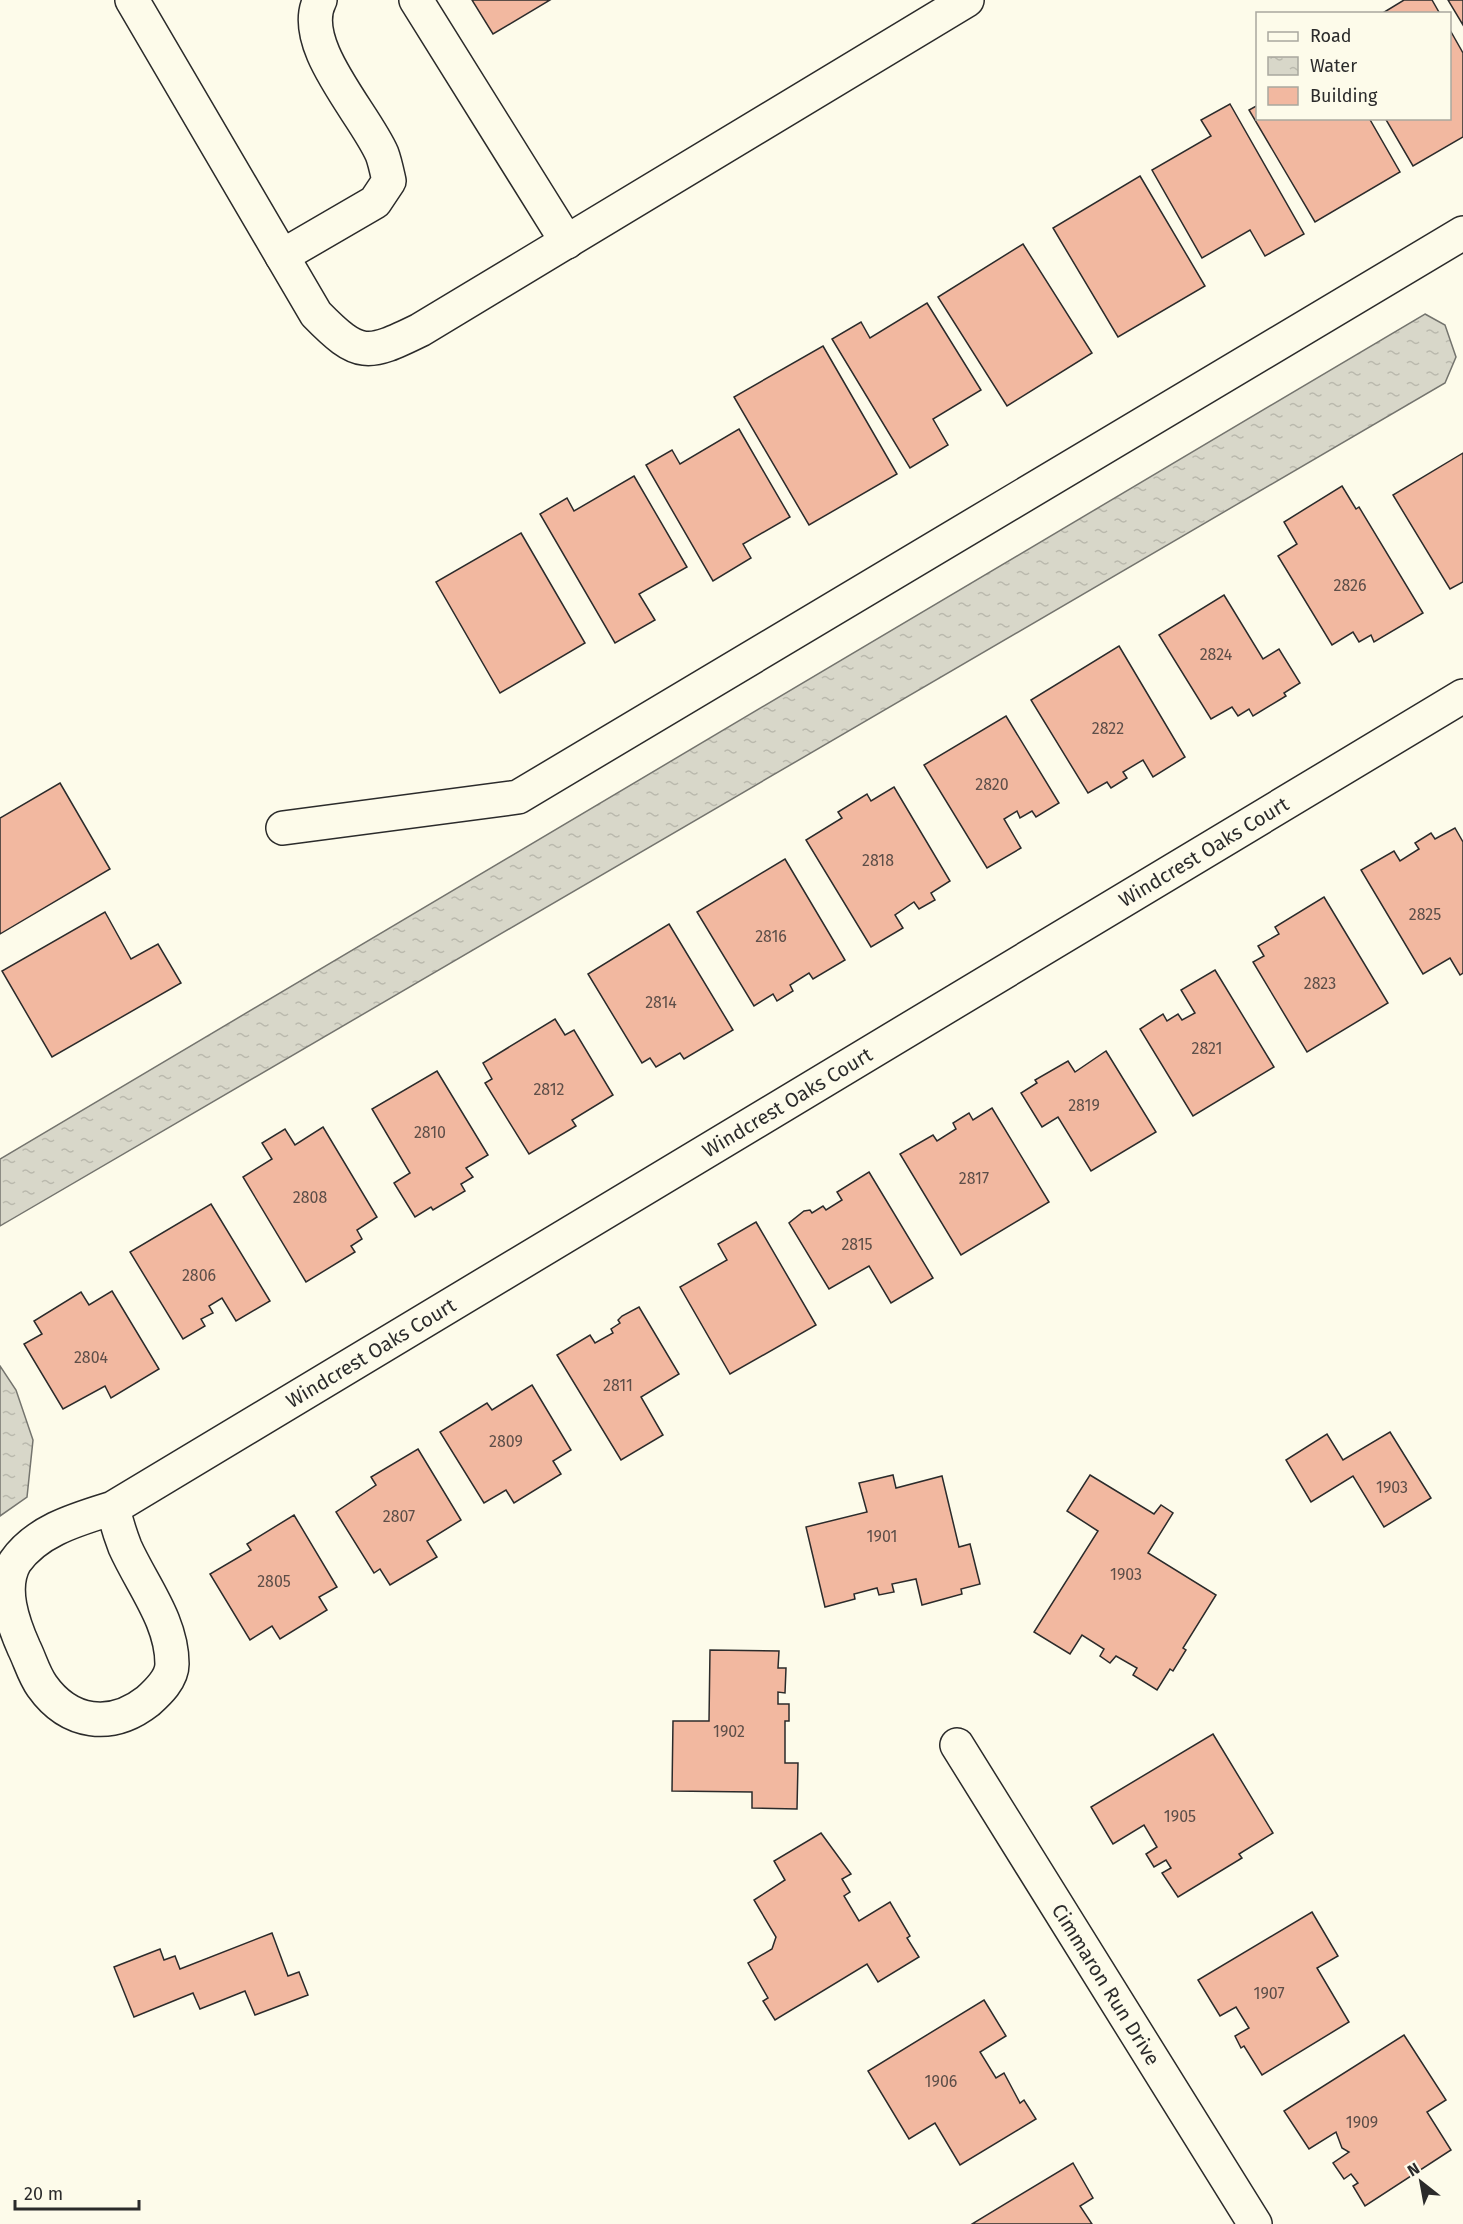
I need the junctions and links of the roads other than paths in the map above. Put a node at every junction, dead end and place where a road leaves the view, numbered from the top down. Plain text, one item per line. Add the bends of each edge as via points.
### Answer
1 (132, 0) edge
2 (320, 0) edge
3 (416, 0) edge
4 (967, 0) edge
5 (1462, 235) edge
6 (567, 242) junction
7 (282, 256) junction
8 (1463, 696) edge
9 (283, 828) dead end
10 (113, 1508) junction
11 (957, 1745) dead end
12 (1255, 2224) edge

1 - 7 street
2 - 7 street via 316,34 330,67 382,154 389,181 375,202
3 - 6 street
4 - 6 street
5 - 9 street via 518,797
6 - 7 street via 420,330 387,346 361,349 338,336 316,314
8 - 10 street, Windcrest Oaks Court
10 - 10 street, Windcrest Oaks Court via 66,1522 33,1543 14,1563 6,1592 15,1628 42,1685 67,1710 94,1721 119,1718 141,1706 161,1690 172,1667 165,1625 125,1546
11 - 12 street, Cimmaron Run Drive

